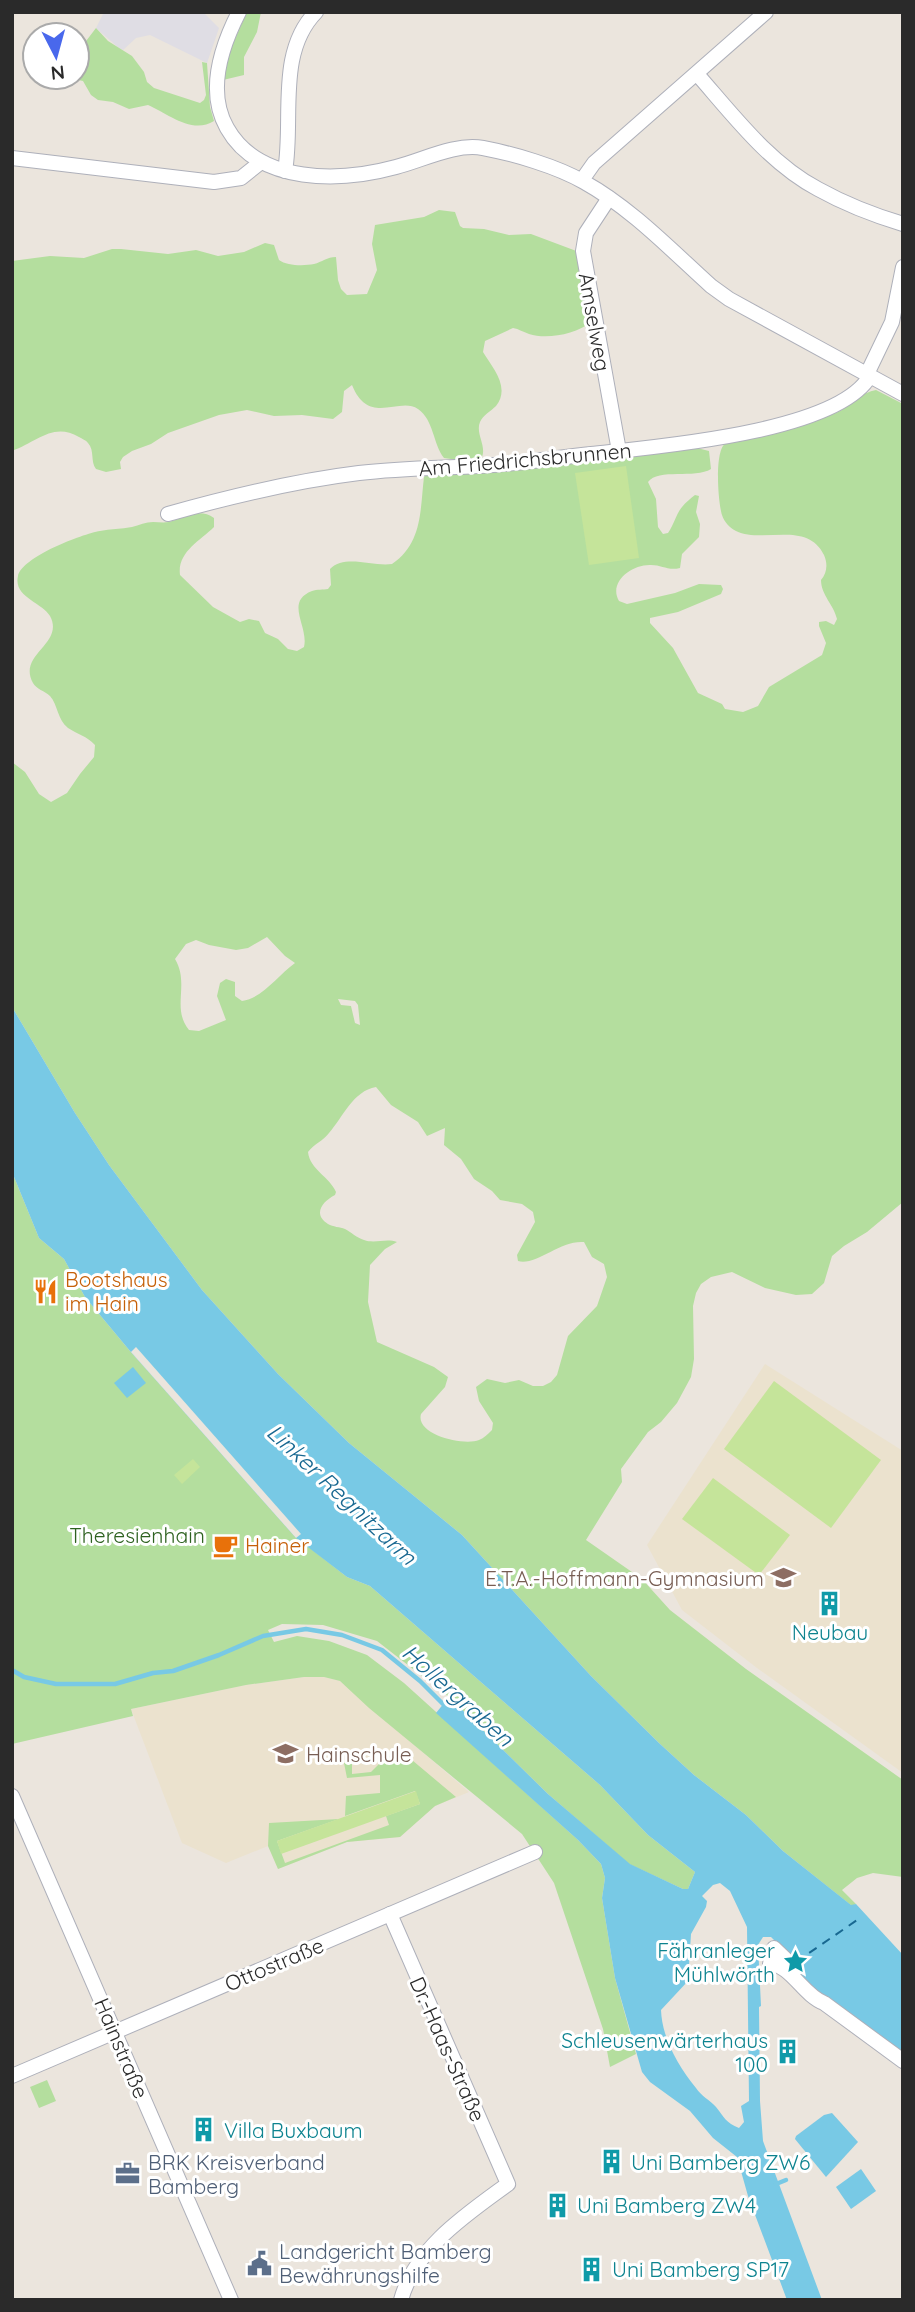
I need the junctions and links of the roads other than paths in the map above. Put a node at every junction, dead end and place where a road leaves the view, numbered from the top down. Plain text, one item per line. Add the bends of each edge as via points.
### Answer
1 (239, 12) edge
2 (316, 12) edge
3 (766, 12) edge
4 (697, 74) junction
5 (12, 158) edge
6 (261, 162) junction
7 (285, 171) junction
8 (582, 180) junction
9 (609, 198) junction
10 (903, 224) edge
11 (903, 267) edge
12 (868, 375) junction
13 (903, 394) edge
14 (619, 451) junction
15 (168, 514) dead end
16 (12, 1797) edge
17 (535, 1852) dead end
18 (390, 1914) junction
19 (796, 1969) dead end
20 (115, 2032) junction
21 (903, 2061) edge
22 (12, 2076) edge
23 (231, 2300) edge
24 (401, 2300) edge

1 - 6 street via 217,73 218,106 233,138
2 - 7 street via 300,33 291,65
3 - 4 street
4 - 8 street via 594,163
4 - 10 street via 763,148 790,170 844,202
5 - 6 street via 214,182 241,178
6 - 7 street
7 - 8 street via 354,175 479,147
8 - 9 street
9 - 12 street via 729,299
9 - 14 street, Amselweg via 586,233 583,251
11 - 12 street via 892,323
12 - 13 street
12 - 14 street, Am Friedrichsbrunnen via 860,389 816,414 719,439
14 - 15 street, Am Friedrichsbrunnen via 360,473 275,485
16 - 20 street, Hainstraße
17 - 18 street, Ottostraße
18 - 20 street, Ottostraße
18 - 24 street, Dr.-Haas-Straße via 508,2184 469,2212 429,2250 407,2281
19 - 21 street via 774,1948 770,1964 783,1968 811,1997
20 - 22 street, Ottostraße
20 - 23 street, Hainstraße

